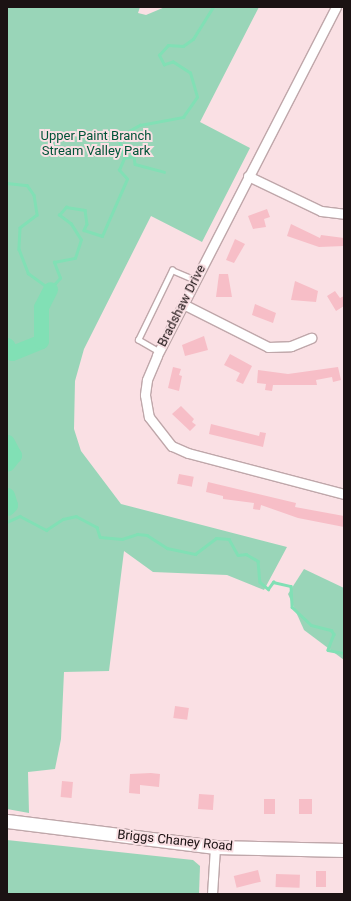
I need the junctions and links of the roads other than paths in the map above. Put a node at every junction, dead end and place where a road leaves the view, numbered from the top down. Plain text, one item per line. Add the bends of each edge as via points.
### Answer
1 (336, 7) edge
2 (248, 176) junction
3 (344, 214) edge
4 (196, 280) junction
5 (183, 304) junction
6 (311, 338) dead end
7 (159, 352) junction
8 (344, 494) edge
9 (7, 821) edge
10 (215, 847) junction
11 (344, 850) edge
12 (212, 894) edge

1 - 2 street, Bradshaw Drive
2 - 3 street via 321,211
2 - 4 street, Bradshaw Drive
4 - 5 street, Bradshaw Drive
4 - 7 lane via 172,270 138,340
5 - 6 street via 268,347 291,346
5 - 7 street, Bradshaw Drive
7 - 8 street, Bradshaw Drive via 147,380 145,396 149,418 172,446 188,453
9 - 10 main road, Briggs Chaney Road
10 - 11 main road, Briggs Chaney Road
10 - 12 street

